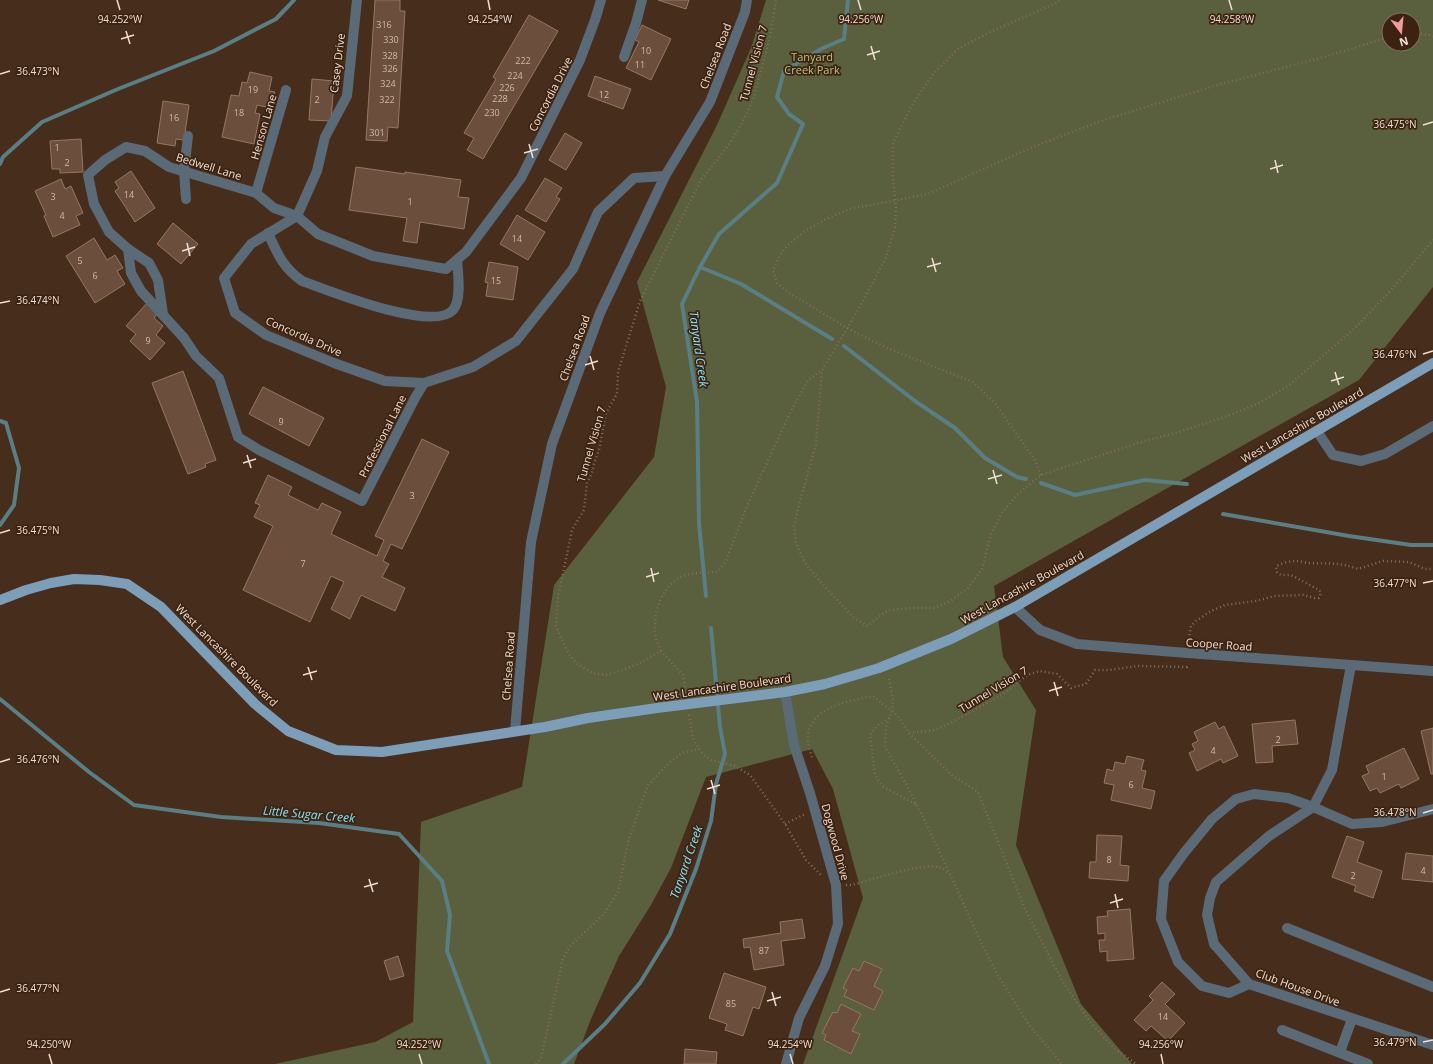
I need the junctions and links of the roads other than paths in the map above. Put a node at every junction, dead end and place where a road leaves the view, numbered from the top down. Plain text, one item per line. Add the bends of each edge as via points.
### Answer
1 (357, 0) edge
2 (601, 0) edge
3 (642, 0) edge
4 (747, 0) edge
5 (624, 57) dead end
6 (286, 90) dead end
7 (188, 136) dead end
8 (184, 171) junction
9 (665, 176) junction
10 (256, 193) junction
11 (186, 199) dead end
12 (297, 216) junction
13 (268, 234) junction
14 (128, 249) junction
15 (457, 260) junction
16 (163, 314) junction
17 (1433, 363) edge
18 (424, 383) junction
19 (1433, 426) edge
20 (1316, 431) junction
21 (0, 600) edge
22 (1015, 607) junction
23 (1351, 665) junction
24 (1433, 671) edge
25 (785, 692) junction
26 (515, 731) junction
27 (1313, 807) junction
28 (1433, 809) edge
29 (1287, 928) dead end
30 (1249, 984) junction
31 (1433, 988) edge
32 (1352, 1019) junction
33 (1282, 1030) dead end
34 (1433, 1045) edge
35 (1340, 1052) junction
36 (786, 1064) edge
37 (1368, 1064) edge

1 - 12 street, Casey Drive via 347,96 325,137 317,171
2 - 15 street, Concordia Drive via 580,60 521,178 466,252
3 - 5 street
4 - 9 street, Chelsea Road via 710,102
6 - 10 street, Henson Lane
7 - 8 street
8 - 10 street, Bedwell Lane
8 - 11 street
8 - 14 street, Bedwell Lane via 169,167 145,151 126,147 88,175 94,204 109,232
9 - 18 street, Concordia Drive via 634,178 598,212 573,269 516,341 473,366
9 - 26 street, Chelsea Road via 600,313 552,444 531,542
10 - 12 street, Bedwell Lane via 274,208
12 - 13 street, Concordia Drive
12 - 15 street, Concordia Drive via 318,234 373,256 446,269
13 - 15 street via 285,266 302,281 382,309 423,317 446,315 453,310 457,301 459,281
13 - 18 street, Concordia Drive via 251,244 224,278 235,313 266,335 334,363 385,381
14 - 16 street via 131,273 141,291
14 - 16 street, Bedwell Lane via 149,263 158,280
16 - 18 street, Professional Lane via 196,356 219,378 238,437 362,501
17 - 20 main road, West Lancashire Boulevard
19 - 20 street via 1385,454 1361,461 1333,455
20 - 22 main road, West Lancashire Boulevard
21 - 26 main road, West Lancashire Boulevard via 26,590 74,579 127,584 161,607 255,704 288,731 336,750 382,752
22 - 23 street, Cooper Road via 1040,630 1077,644
22 - 25 main road, West Lancashire Boulevard via 951,639 879,668 825,684
23 - 24 street, Cooper Road
23 - 27 street, Club House Drive via 1332,770
25 - 26 main road, West Lancashire Boulevard via 657,708
25 - 36 street, Dogwood Drive via 794,745 836,886 838,924 825,966 799,1018
27 - 28 street via 1352,824 1382,822
27 - 30 street, Club House Drive via 1269,836 1216,882 1210,898 1207,915 1214,944
27 - 30 street via 1288,798 1254,794 1236,799 1212,820 1164,881 1161,919 1178,962 1202,986 1229,993
29 - 31 street
30 - 32 street, Club House Drive
32 - 34 street, Club House Drive
32 - 35 street
33 - 35 street
35 - 37 street

